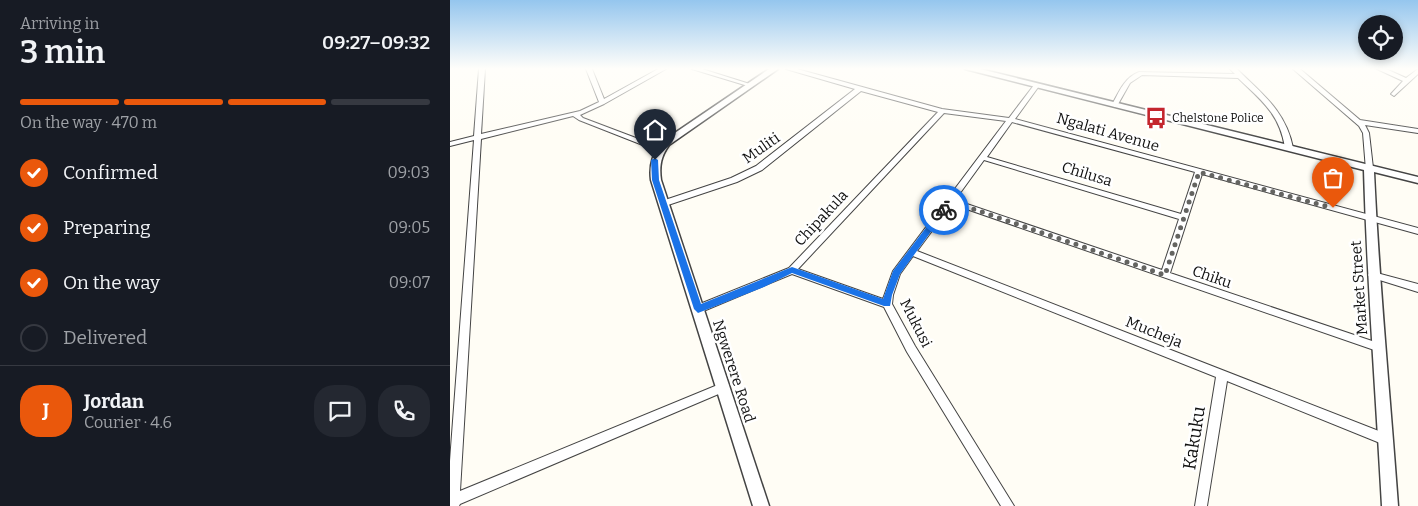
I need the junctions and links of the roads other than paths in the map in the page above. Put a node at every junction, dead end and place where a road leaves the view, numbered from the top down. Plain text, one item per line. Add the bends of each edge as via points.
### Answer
1 (480, 93) edge
2 (598, 93) edge
3 (621, 93) edge
4 (739, 93) edge
5 (854, 93) edge
6 (873, 93) edge
7 (1031, 93) edge
8 (1063, 93) edge
9 (1121, 93) edge
10 (1258, 93) edge
11 (1324, 93) edge
12 (602, 103) junction
13 (1115, 105) junction
14 (942, 111) junction
15 (575, 114) junction
16 (1012, 120) junction
17 (1359, 122) junction
18 (1418, 131) edge
19 (476, 137) junction
20 (450, 144) edge
21 (1289, 148) junction
22 (661, 149) junction
23 (984, 158) junction
24 (1369, 168) junction
25 (1199, 172) junction
26 (1418, 180) edge
27 (950, 201) junction
28 (665, 203) junction
29 (1183, 217) junction
30 (1372, 219) junction
31 (1418, 231) edge
32 (912, 252) junction
33 (792, 270) junction
34 (1373, 274) junction
35 (1165, 275) junction
36 (1418, 288) edge
37 (887, 304) junction
38 (698, 309) junction
39 (1380, 348) junction
40 (1222, 376) junction
41 (724, 387) junction
42 (1385, 439) junction
43 (453, 503) edge
44 (761, 506) edge
45 (1008, 506) edge
46 (1201, 506) edge
47 (1390, 506) edge

1 - 19 street
2 - 12 street
3 - 12 street
4 - 22 street
5 - 28 street, Muliti via 759,168 734,180
6 - 14 street, Ngalati Avenue
7 - 16 street, Mukusi
8 - 13 street
9 - 13 street
10 - 21 street via 1284,124
11 - 17 street
12 - 15 street
13 - 21 street
14 - 16 street, Ngalati Avenue
14 - 33 street, Chipakula
15 - 19 street
15 - 22 street
16 - 23 street, Mukusi
16 - 25 street, Ngalati Avenue
17 - 18 street
17 - 24 street, Market Street via 1366,133
19 - 20 street
19 - 43 street
21 - 24 street
22 - 28 street, Ngwerere Road via 654,167
23 - 27 street, Mukusi
23 - 29 street, Chilusa
24 - 26 street
24 - 30 street, Market Street
25 - 29 street
25 - 30 street, Ngalati Avenue
27 - 32 street, Mukusi
27 - 35 street, Chiku
28 - 38 street, Ngwerere Road
29 - 35 street
30 - 31 street, Ngalati Avenue
30 - 34 street, Market Street
32 - 37 street, Mukusi via 896,273
32 - 40 street, Mucheja
33 - 37 street
33 - 38 street, Chipakula
34 - 36 street
34 - 39 street, Market Street
35 - 39 street, Chiku
37 - 45 street, Mukusi via 911,349
38 - 41 street, Ngwerere Road
39 - 42 street, Market Street
40 - 42 street, Mucheja
40 - 46 street, Kakuku
41 - 43 street
41 - 44 street, Ngwerere Road
42 - 47 street, Market Street

